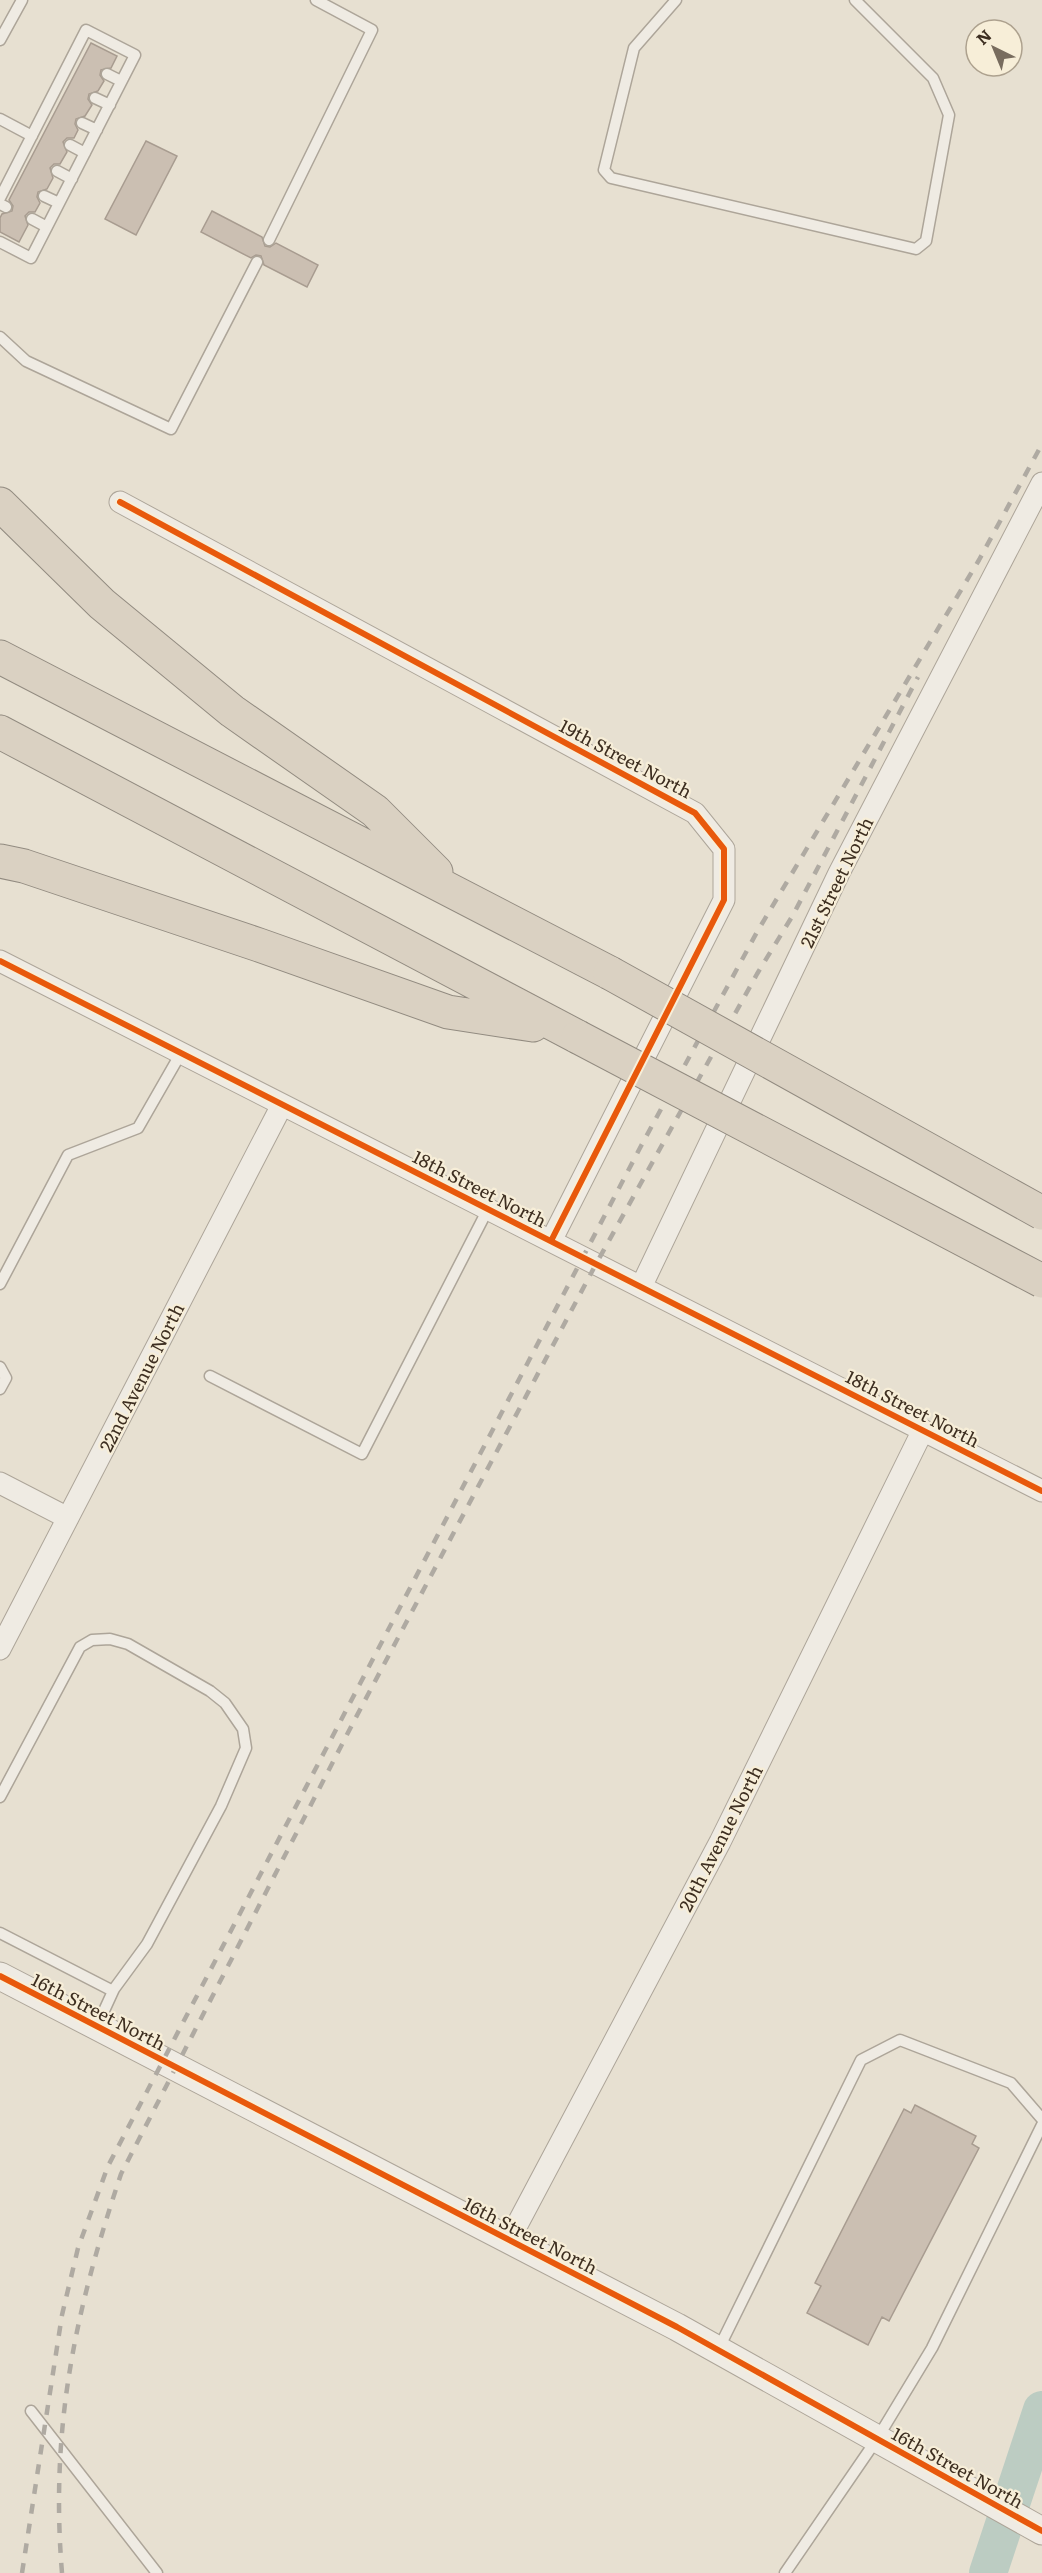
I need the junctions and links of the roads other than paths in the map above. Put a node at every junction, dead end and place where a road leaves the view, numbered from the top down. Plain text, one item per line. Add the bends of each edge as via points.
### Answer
1 (22, 0) edge
2 (316, 0) edge
3 (676, 0) edge
4 (855, 0) edge
5 (0, 40) edge
6 (107, 74) dead end
7 (121, 81) junction
8 (95, 98) dead end
9 (110, 105) junction
10 (0, 119) edge
11 (82, 123) dead end
12 (97, 130) junction
13 (37, 132) junction
14 (70, 145) dead end
15 (85, 153) junction
16 (57, 171) dead end
17 (72, 178) junction
18 (44, 196) dead end
19 (2, 203) edge
20 (59, 203) junction
21 (32, 219) dead end
22 (47, 227) junction
23 (269, 240) dead end
24 (0, 242) edge
25 (258, 262) dead end
26 (0, 337) edge
27 (1042, 483) edge
28 (120, 502) dead end
29 (0, 504) edge
30 (0, 657) edge
31 (0, 732) edge
32 (0, 861) edge
33 (459, 895) junction
34 (0, 961) edge
35 (569, 1033) junction
36 (181, 1053) junction
37 (282, 1104) junction
38 (488, 1209) junction
39 (1042, 1213) edge
40 (551, 1241) junction
41 (1042, 1281) edge
42 (0, 1284) edge
43 (641, 1287) junction
44 (0, 1367) edge
45 (210, 1376) dead end
46 (0, 1389) edge
47 (923, 1430) junction
48 (0, 1483) edge
49 (1042, 1491) edge
50 (68, 1518) junction
51 (0, 1649) edge
52 (0, 1797) edge
53 (0, 1933) edge
54 (0, 1977) edge
55 (113, 1991) junction
56 (97, 2026) junction
57 (1042, 2119) edge
58 (1042, 2125) edge
59 (509, 2240) junction
60 (718, 2350) junction
61 (31, 2411) dead end
62 (877, 2439) junction
63 (1042, 2531) edge
64 (157, 2573) edge
65 (785, 2573) edge

1 - 5 lane
2 - 23 lane via 372,30
3 - 4 lane via 634,48 604,170 611,178 916,249 926,241 949,115 933,78
6 - 7 lane
7 - 9 lane
7 - 13 lane via 135,54 86,30 77,59
8 - 9 lane
9 - 12 lane
10 - 13 lane
11 - 12 lane
12 - 15 lane
13 - 19 lane
14 - 15 lane
15 - 17 lane
16 - 17 lane
17 - 20 lane
18 - 20 lane
20 - 22 lane
21 - 22 lane
22 - 24 lane via 31,258
25 - 26 lane via 171,429 27,361
27 - 43 street, 21st Street North via 839,873
28 - 40 street, 19th Street North via 695,813 724,849 724,900
29 - 33 highway via 102,604 232,711 375,811
30 - 33 highway
31 - 35 highway
32 - 35 highway via 259,945 448,1012
33 - 39 highway, bridge via 610,973
34 - 36 street, 18th Street North
35 - 41 highway, bridge
36 - 37 street, 18th Street North
36 - 42 lane via 138,1128 68,1155
37 - 38 street, 18th Street North
37 - 50 street, 22nd Avenue North
38 - 40 street, 18th Street North
38 - 45 lane via 362,1454
40 - 43 street, 18th Street North
43 - 47 street, 18th Street North
44 - 46 lane via 6,1378
47 - 49 street, 18th Street North
47 - 59 street, 20th Avenue North via 720,1842
48 - 50 street
50 - 51 street, 22nd Avenue North
52 - 55 lane via 80,1647 92,1640 128,1644 210,1691 225,1703 243,1729 246,1748 221,1806 147,1944
53 - 55 lane
54 - 56 street, 16th Street North
55 - 56 lane
56 - 59 street, 16th Street North
57 - 60 lane via 1011,2083 900,2040 861,2060
58 - 62 lane via 932,2348
59 - 60 street, 16th Street North
60 - 62 street, 16th Street North
61 - 64 lane
62 - 63 street, 16th Street North
62 - 65 lane

